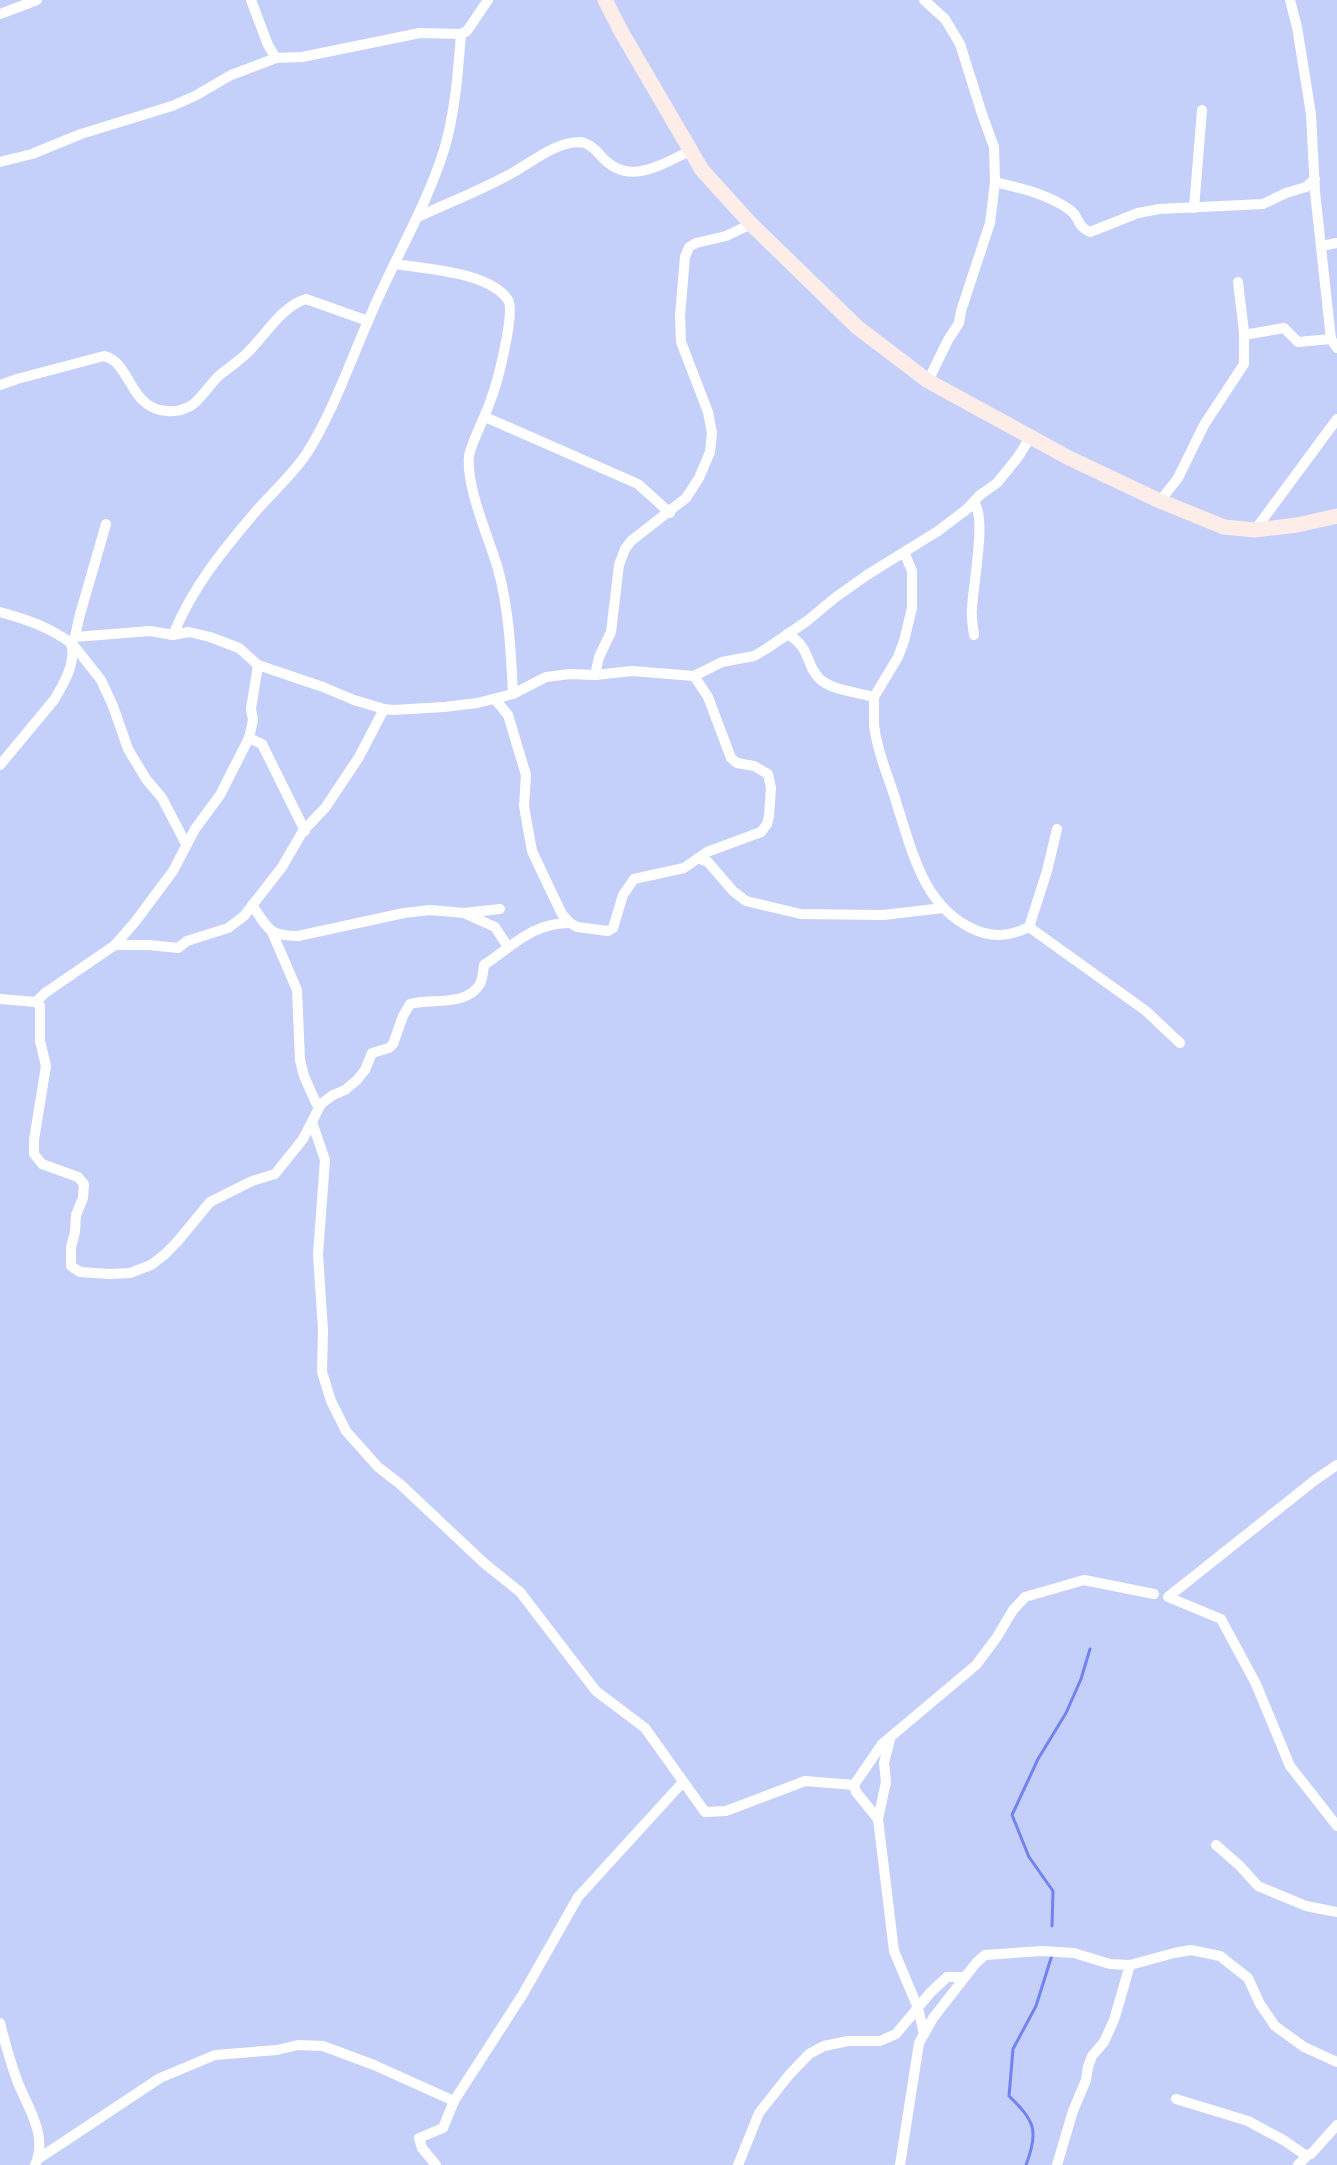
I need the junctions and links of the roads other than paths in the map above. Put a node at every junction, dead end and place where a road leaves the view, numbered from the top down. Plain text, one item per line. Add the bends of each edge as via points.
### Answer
1 (37, 0) edge
2 (252, 0) edge
3 (488, 0) edge
4 (605, 0) edge
5 (924, 0) edge
6 (1290, 0) edge
7 (0, 14) edge
8 (460, 34) junction
9 (276, 58) junction
10 (1202, 110) dead end
11 (690, 152) junction
12 (0, 162) edge
13 (1314, 179) junction
14 (995, 182) junction
15 (1194, 208) junction
16 (418, 216) junction
17 (751, 224) junction
18 (1337, 243) edge
19 (1322, 246) junction
20 (395, 264) junction
21 (1238, 282) dead end
22 (368, 321) junction
23 (1244, 335) junction
24 (1334, 344) edge
25 (928, 381) junction
26 (0, 385) edge
27 (485, 416) junction
28 (1337, 420) edge
29 (1031, 436) junction
30 (1160, 502) junction
31 (967, 509) junction
32 (670, 513) junction
33 (1337, 516) edge
34 (106, 524) dead end
35 (1255, 530) junction
36 (904, 552) junction
37 (0, 612) edge
38 (787, 634) junction
39 (173, 635) junction
40 (974, 635) dead end
41 (73, 642) junction
42 (258, 665) junction
43 (595, 675) junction
44 (694, 676) junction
45 (513, 694) junction
46 (874, 697) junction
47 (495, 699) junction
48 (384, 709) junction
49 (249, 738) junction
50 (0, 765) edge
51 (1057, 829) dead end
52 (305, 831) junction
53 (186, 844) junction
54 (698, 858) junction
55 (252, 904) junction
56 (943, 908) junction
57 (500, 909) dead end
58 (464, 913) junction
59 (570, 923) junction
60 (1029, 927) junction
61 (272, 932) junction
62 (115, 945) junction
63 (508, 947) junction
64 (0, 1000) edge
65 (36, 1002) junction
66 (1180, 1043) dead end
67 (321, 1104) junction
68 (312, 1122) junction
69 (1337, 1465) edge
70 (1154, 1594) dead end
71 (890, 1739) junction
72 (684, 1782) junction
73 (854, 1785) junction
74 (878, 1819) junction
75 (1337, 1826) edge
76 (1216, 1845) dead end
77 (1337, 1912) edge
78 (1130, 1965) junction
79 (964, 1977) junction
80 (918, 2008) junction
81 (0, 2023) edge
82 (924, 2034) junction
83 (1337, 2062) edge
84 (1176, 2099) dead end
85 (454, 2101) junction
86 (1337, 2125) edge
87 (1308, 2155) junction
88 (36, 2162) edge
89 (436, 2165) edge
90 (738, 2165) edge
91 (900, 2165) edge
92 (1057, 2165) edge
93 (1298, 2165) edge

1 - 7 street
2 - 9 street
3 - 8 street via 467,31
4 - 11 main road
5 - 14 street via 945,19 960,44 994,147
6 - 13 street via 1311,114
8 - 9 street via 420,33 302,57
8 - 16 street via 451,122
9 - 12 street via 231,75 172,106
10 - 15 street
11 - 16 street via 643,172 619,170 581,142 559,146 514,172
11 - 17 main road
13 - 15 street via 1306,187 1286,192 1262,204
13 - 19 street
14 - 15 street via 1053,200 1070,210 1083,229 1090,232 1138,213
14 - 25 street via 990,223 959,317 960,323
16 - 20 street
17 - 25 main road via 857,327
17 - 32 street via 726,236 696,243 689,247 686,257 680,316 681,342 708,412 712,433 710,452 699,478 686,498
18 - 19 street
19 - 24 street
20 - 22 street
20 - 27 street via 463,275 488,284 508,299 510,322
21 - 23 street
22 - 26 street via 306,299 298,302 192,405 179,411 160,410 146,404 116,362 104,356
22 - 39 street via 306,454 199,581
23 - 24 street via 1284,328 1298,342
23 - 30 street via 1244,364 1204,425 1178,478
25 - 29 main road
27 - 32 street via 638,484
27 - 45 street via 469,454 470,469 498,571 511,650
28 - 35 street
29 - 30 main road
29 - 31 street via 997,483
30 - 35 main road via 1224,527
31 - 36 street via 938,532
31 - 40 street via 975,504 979,510 980,525 972,610
32 - 43 street via 625,549 619,565 611,632 598,657
33 - 35 main road
34 - 41 street
36 - 38 street via 851,586
36 - 46 street via 912,571 912,608 898,657
37 - 41 street via 54,631
38 - 44 street via 754,656 722,662
38 - 46 street via 798,640 822,681
39 - 41 street via 150,631
39 - 42 street via 189,632 239,648
41 - 50 street via 70,668 54,700
41 - 53 street via 101,680 114,706 128,749 162,798
42 - 48 street
42 - 49 street
43 - 44 street via 632,671
43 - 45 street via 570,674 546,678
44 - 54 street via 708,697 731,758 768,774 771,788 767,824 761,832
45 - 47 street
46 - 56 street via 877,741 908,840 932,896
47 - 48 street via 444,707
47 - 59 street via 508,715 526,775 524,806 532,851 562,914
48 - 52 street via 359,757 325,808
49 - 52 street via 262,744
49 - 53 street via 220,794
51 - 60 street
52 - 55 street via 282,867
53 - 62 street via 172,871
54 - 56 street via 708,862 733,892 746,901 801,914 883,915
54 - 59 street via 684,868 634,879 623,895 613,928 608,931
55 - 61 street
55 - 62 street via 244,916 228,928 187,941 178,948
56 - 60 street via 956,920 994,936 1010,935
57 - 58 street
58 - 61 street via 430,910 404,913 298,936 281,936
58 - 63 street via 495,926
59 - 63 street via 552,923
60 - 66 street via 1146,1011
61 - 67 street via 296,985 300,1060 304,1076 316,1102
62 - 65 street
63 - 67 street via 484,964 481,982 464,996 410,1004 393,1044 372,1053 357,1080
64 - 65 street
65 - 68 street via 40,1006 40,1041 46,1066 34,1154 42,1164 78,1177 84,1184 84,1198 76,1215 70,1253 74,1269 130,1273 151,1265 177,1242 210,1202 252,1181 275,1174 303,1139
67 - 68 street
68 - 72 street via 325,1160 318,1254 322,1372 331,1401 346,1431 378,1467 520,1592 596,1691 645,1728
69 - 75 street via 1168,1597 1221,1619 1256,1684 1290,1766
70 - 71 street via 1084,1580 1024,1597 976,1666
71 - 73 street via 882,1744
71 - 74 street
72 - 73 street via 705,1812 726,1811 805,1781
72 - 85 street via 578,1897 523,1994
73 - 74 street
74 - 80 street via 894,1951
76 - 77 street via 1258,1886 1306,1906
78 - 79 street via 1110,1964 1074,1953 1042,1951 985,1955
78 - 83 street via 1191,1950 1220,1956 1248,1978 1275,2026 1304,2047
78 - 92 street via 1114,2020 1104,2042 1092,2056
79 - 80 street via 947,1977
79 - 82 street
80 - 82 street
80 - 90 street via 896,2034 880,2041 848,2041 824,2046 809,2054 759,2113
81 - 88 street via 10,2060 38,2132 40,2141
82 - 91 street via 912,2078
84 - 87 street via 1248,2121
85 - 88 street via 324,2046 298,2045 214,2055 160,2078
85 - 89 street via 443,2128 419,2138 422,2148
86 - 87 street
87 - 93 street

